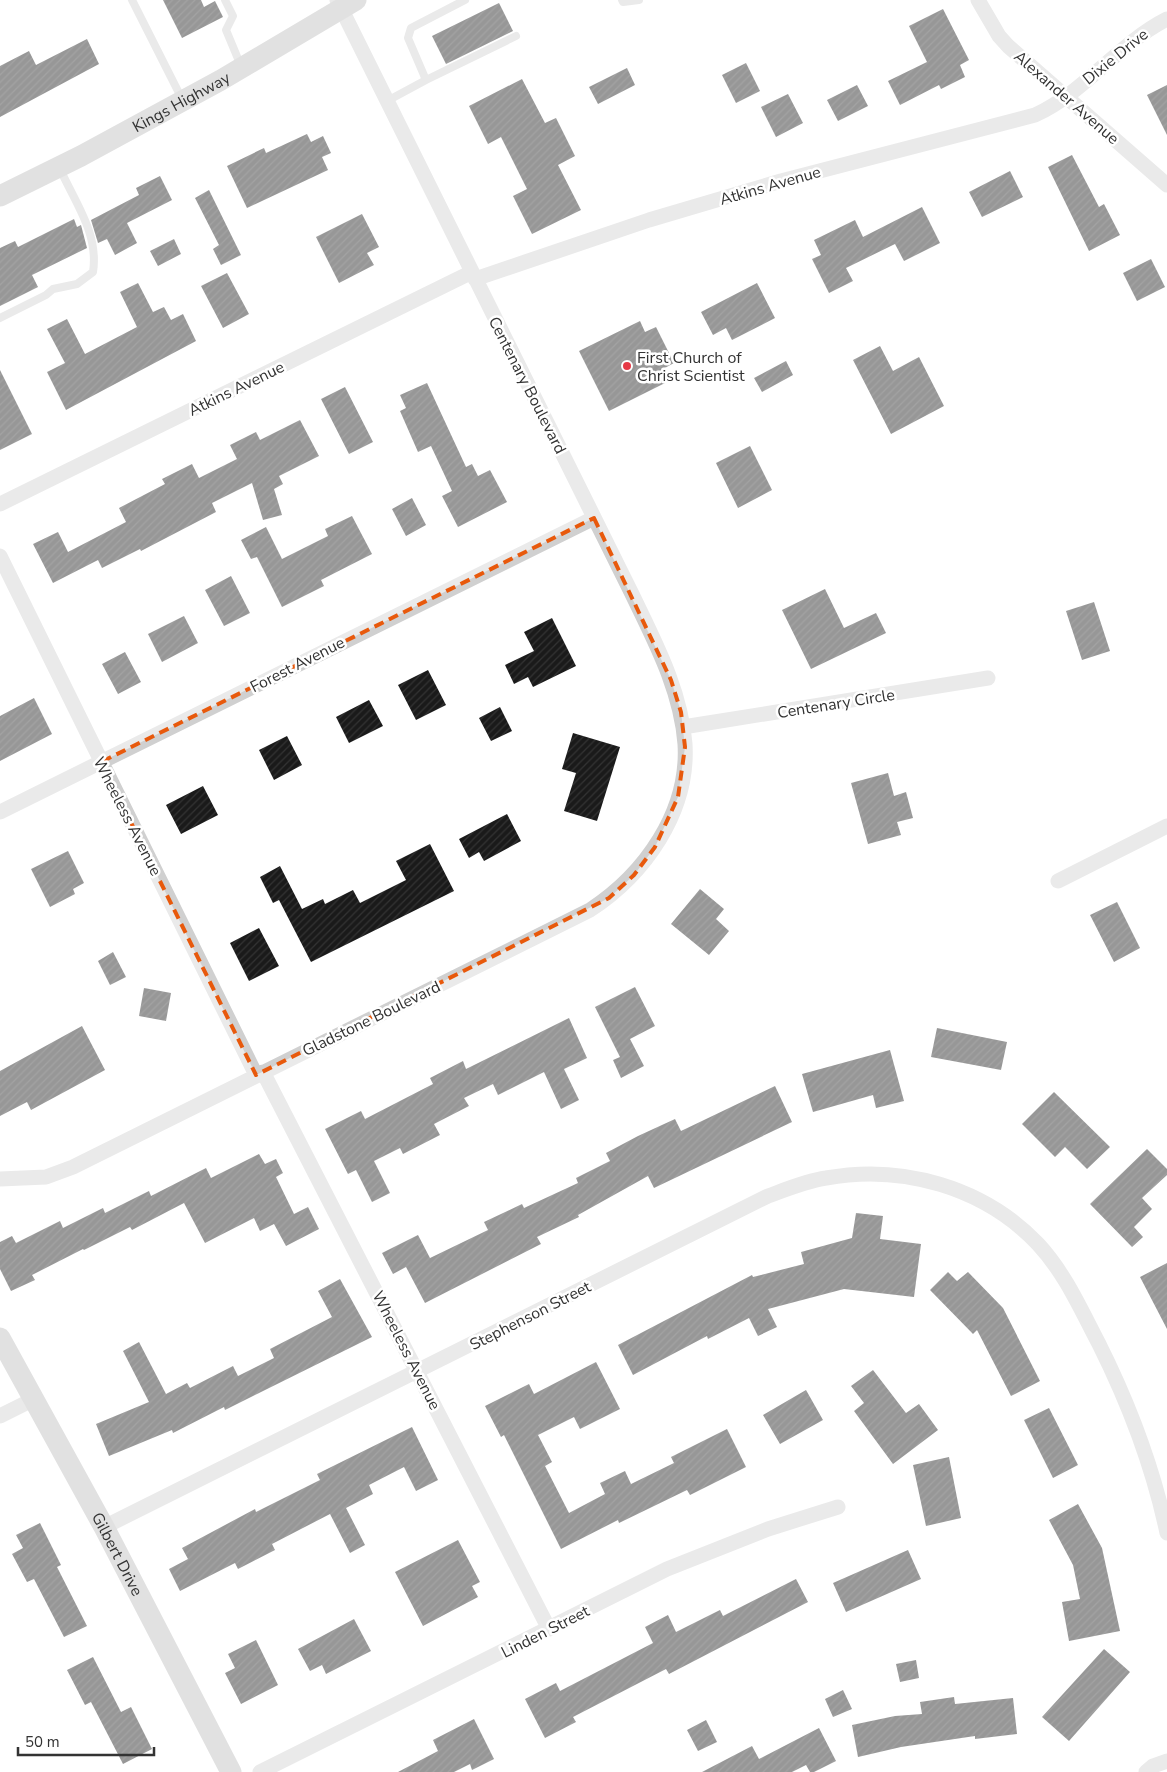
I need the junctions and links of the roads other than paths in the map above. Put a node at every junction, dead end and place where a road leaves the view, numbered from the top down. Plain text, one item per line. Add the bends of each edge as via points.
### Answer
1 (132, 0) edge
2 (225, 0) edge
3 (465, 0) edge
4 (622, 0) edge
5 (639, 0) edge
6 (978, 0) edge
7 (345, 3) edge
8 (1167, 19) edge
9 (516, 36) dead end
10 (242, 67) junction
11 (426, 80) junction
12 (1065, 96) junction
13 (183, 100) junction
14 (387, 101) junction
15 (59, 167) junction
16 (1167, 185) edge
17 (0, 196) edge
18 (473, 275) junction
19 (0, 318) edge
20 (0, 504) edge
21 (594, 518) junction
22 (0, 556) edge
23 (988, 678) dead end
24 (683, 727) junction
25 (101, 762) junction
26 (682, 779) joint
27 (0, 812) edge
28 (1167, 826) edge
29 (1058, 881) dead end
30 (260, 1073) junction
31 (0, 1180) edge
32 (0, 1338) edge
33 (418, 1371) junction
34 (34, 1399) junction
35 (0, 1416) edge
36 (838, 1507) dead end
37 (104, 1527) junction
38 (1167, 1533) edge
39 (549, 1629) junction
40 (1167, 1761) edge
41 (231, 1772) edge
42 (260, 1772) edge
43 (1146, 1772) edge

1 - 13 lane
2 - 10 lane via 232,16 226,30
3 - 11 lane via 411,28 408,38
4 - 5 lane
6 - 12 street, Alexander Avenue via 1008,46
7 - 10 street, Kings Highway
7 - 14 street, Centenary Boulevard
8 - 12 street, Dixie Drive via 1136,37
9 - 11 lane
10 - 13 street, Kings Highway
11 - 14 lane
12 - 16 street, Alexander Avenue
12 - 18 street, Atkins Avenue via 1054,106 1035,115 781,181
13 - 15 street, Kings Highway
14 - 18 street, Centenary Boulevard
15 - 17 street, Kings Highway
15 - 19 lane via 92,238 92,272 77,284 53,289
18 - 20 street, Atkins Avenue
18 - 21 street, Centenary Boulevard
21 - 24 street, Centenary Boulevard via 671,680
21 - 25 street, Forest Avenue
22 - 25 street, Wheeless Avenue
23 - 24 street, Centenary Circle
24 - 26 street, Centenary Boulevard
25 - 27 street, Forest Avenue
25 - 30 street, Wheeless Avenue
26 - 30 street, Gladstone Boulevard via 671,816 656,847 634,875 609,898
28 - 29 street
30 - 31 street, Gladstone Boulevard via 73,1167 38,1178
30 - 33 street, Wheeless Avenue
32 - 34 street, Gilbert Drive
33 - 37 street, Stephenson Street
33 - 38 street, Stephenson Street via 768,1196 806,1182 864,1174 901,1175 938,1183 972,1197 1011,1220 1038,1244 1072,1292 1130,1413 1154,1481
33 - 39 street, Wheeless Avenue
34 - 35 street
34 - 37 street, Gilbert Drive
36 - 39 street, Linden Street via 768,1529 693,1559
37 - 41 street, Gilbert Drive
39 - 42 street, Linden Street
40 - 43 street

